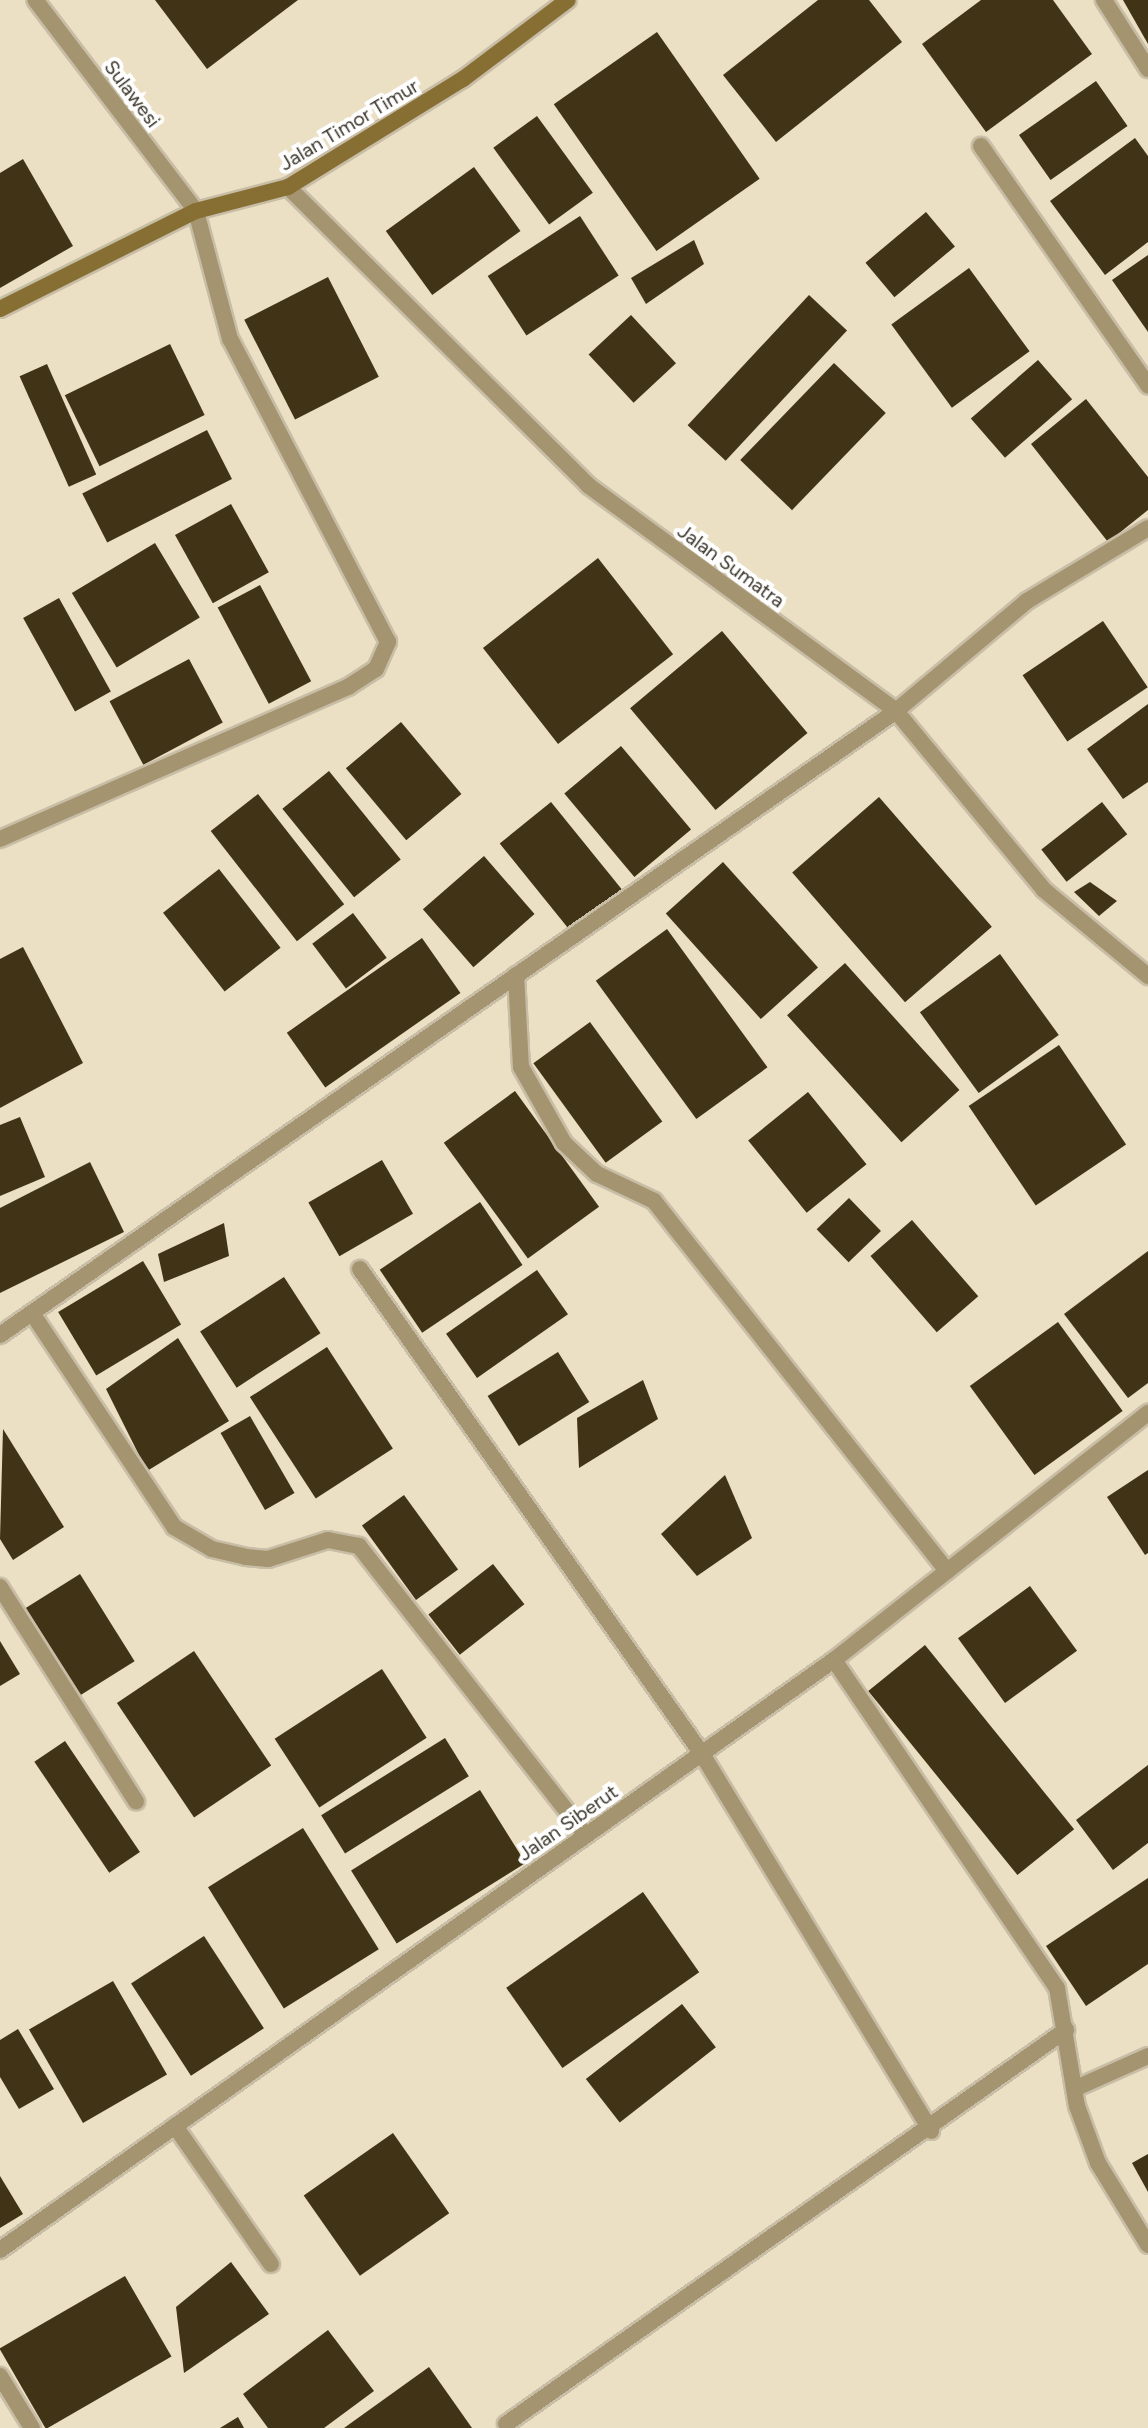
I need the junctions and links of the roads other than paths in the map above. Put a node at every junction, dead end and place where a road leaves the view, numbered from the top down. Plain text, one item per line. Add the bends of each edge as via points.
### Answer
1 (35, 0) edge
2 (568, 0) edge
3 (1104, 0) edge
4 (1148, 69) edge
5 (981, 146) dead end
6 (288, 187) junction
7 (196, 211) junction
8 (0, 309) edge
9 (1148, 385) edge
10 (1148, 528) edge
11 (896, 711) junction
12 (0, 839) edge
13 (516, 975) junction
14 (1148, 976) edge
15 (360, 1269) dead end
16 (32, 1313) junction
17 (0, 1335) edge
18 (1148, 1413) edge
19 (947, 1571) junction
20 (0, 1587) edge
21 (834, 1660) junction
22 (702, 1754) junction
23 (136, 1801) dead end
24 (586, 1835) junction
25 (1066, 2030) junction
26 (1148, 2056) edge
27 (1074, 2089) junction
28 (175, 2126) junction
29 (931, 2131) junction
30 (1148, 2245) edge
31 (0, 2250) edge
32 (271, 2264) dead end
33 (0, 2376) edge
34 (506, 2424) dead end
35 (32, 2428) edge

1 - 7 street, Sulawesi
2 - 6 street, Jalan Timor Timur via 463,79
3 - 4 street
5 - 9 street
6 - 7 street, Jalan Timor Timur
6 - 11 street, Jalan Sumatra via 589,486
7 - 8 street, Jalan Timor Timur
7 - 12 street via 230,339 388,642 376,669 348,687
10 - 11 street via 1027,601
11 - 13 street
11 - 14 street, Jalan Sumatra via 1044,890
13 - 16 street
13 - 19 street via 521,1067 564,1143 597,1174 654,1201
15 - 22 street
16 - 17 street
16 - 24 street via 174,1527 212,1549 246,1557 268,1559 328,1540 359,1546
18 - 19 street, Jalan Siberut
19 - 21 street, Jalan Siberut
20 - 23 street
21 - 22 street, Jalan Siberut
21 - 25 street via 1044,1965
22 - 24 street, Jalan Siberut
22 - 29 street
24 - 28 street, Jalan Siberut
25 - 27 street
25 - 29 street
26 - 27 street
27 - 30 street via 1098,2163
28 - 31 street, Jalan Siberut
28 - 32 street
29 - 34 street
33 - 35 street

